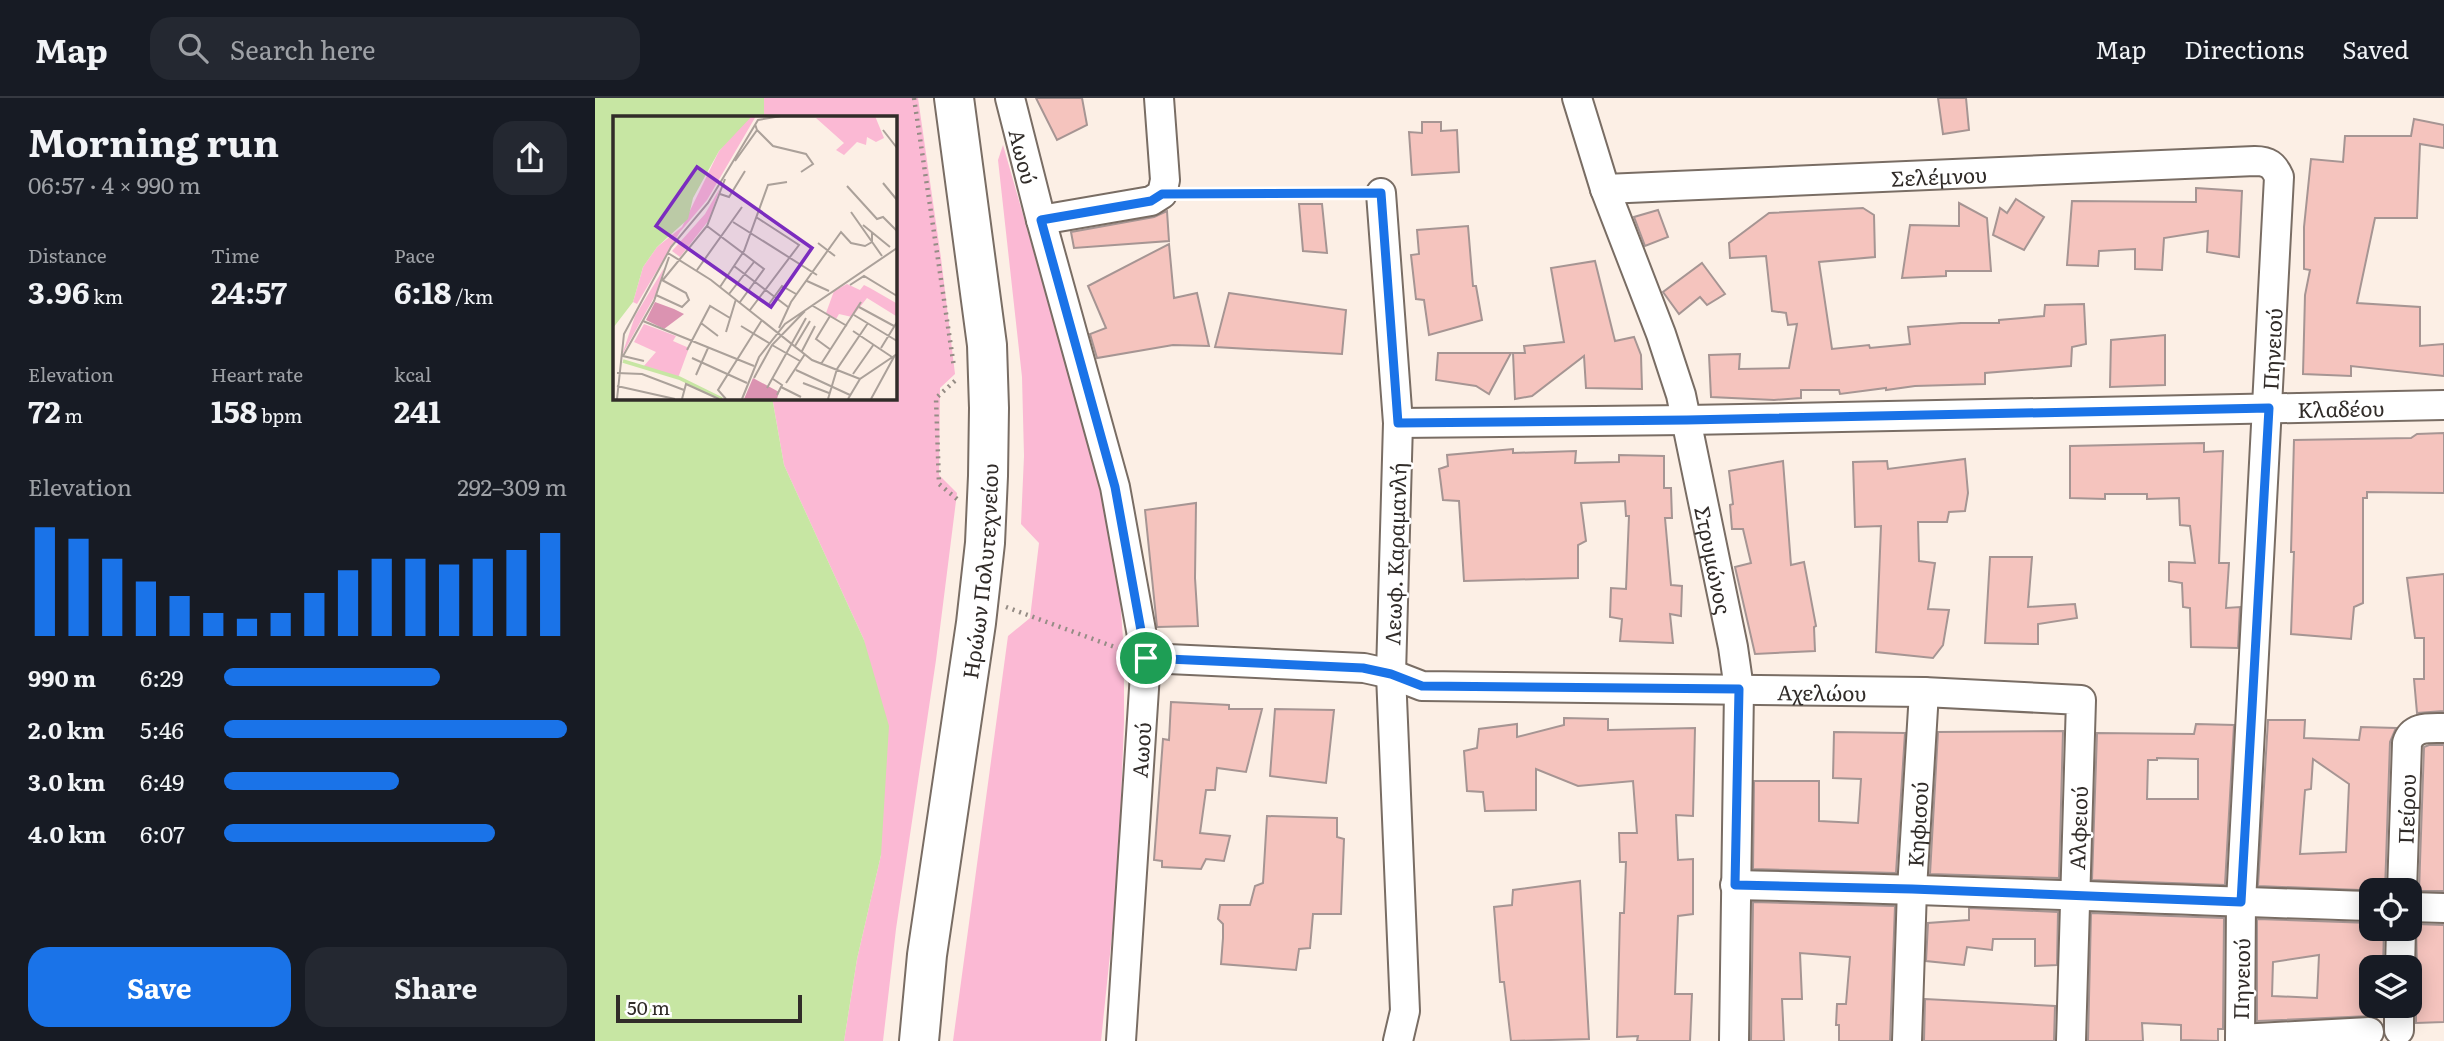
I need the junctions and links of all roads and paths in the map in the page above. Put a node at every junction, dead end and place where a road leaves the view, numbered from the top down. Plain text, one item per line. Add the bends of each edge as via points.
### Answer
1 (914, 98) edge
2 (954, 98) edge
3 (1010, 98) edge
4 (1159, 98) edge
5 (1577, 98) edge
6 (2271, 164) joint
7 (1605, 190) junction
8 (1381, 193) joint
9 (1162, 194) junction
10 (1041, 220) junction
11 (2444, 405) edge
12 (2269, 408) junction
13 (1687, 420) junction
14 (1398, 423) junction
15 (963, 505) dead end
16 (979, 597) junction
17 (1146, 658) junction
18 (1391, 674) junction
19 (1739, 689) junction
20 (1924, 692) junction
21 (2081, 700) joint
22 (2444, 728) edge
23 (2402, 878) edge
24 (1735, 885) junction
25 (1912, 889) junction
26 (2075, 897) junction
27 (2241, 902) junction
28 (2359, 906) edge
29 (2422, 907) edge
30 (2444, 908) edge
31 (2369, 1032) dead end
32 (2240, 1040) edge
33 (919, 1041) edge
34 (1121, 1041) edge
35 (1398, 1041) edge
36 (1734, 1041) edge
37 (1907, 1041) edge
38 (2071, 1041) edge

1 - 15 path via 957,379 936,398 939,484
2 - 16 main road, Ηρώων Πολυτεχνείου via 989,374 988,476
3 - 10 street, Αωού
4 - 9 street
5 - 7 street, Στρυμώνος
6 - 7 street, Σελέμνου
6 - 12 street, Πηνειού via 2279,177
7 - 13 street, Στρυμώνος via 1665,344
8 - 9 path
8 - 14 street, Λεωφ. Καραμανλή
9 - 10 street via 1151,201
10 - 17 street, Αωού via 1115,487
11 - 12 street, Κλαδέου
12 - 13 street, Κλαδέου
12 - 27 street, Πηνειού
13 - 14 street, Κλαδέου
13 - 19 street, Στρυμώνος
14 - 18 street, Λεωφ. Καραμανλή
16 - 17 path
16 - 33 main road, Ηρώων Πολυτεχνείου via 927,955
17 - 18 street, Αχελώου via 1363,668
17 - 34 street, Αωού
18 - 19 street, Αχελώου via 1422,686
18 - 35 street, Λεωφ. Καραμανλή via 1405,1012
19 - 20 street, Αχελώου
19 - 24 street, Στρυμώνος
20 - 21 street, Αχελώου
20 - 25 street, Κηφισού
21 - 26 street, Αλφειού
22 - 23 street, Πείρου via 2415,731 2407,743
24 - 25 street
24 - 36 street, Στρυμώνος
25 - 26 street
25 - 37 street, Κηφισού
26 - 27 street
26 - 38 street, Αλφειού
27 - 28 street
27 - 32 street, Πηνειού
29 - 30 street
31 - 32 street

